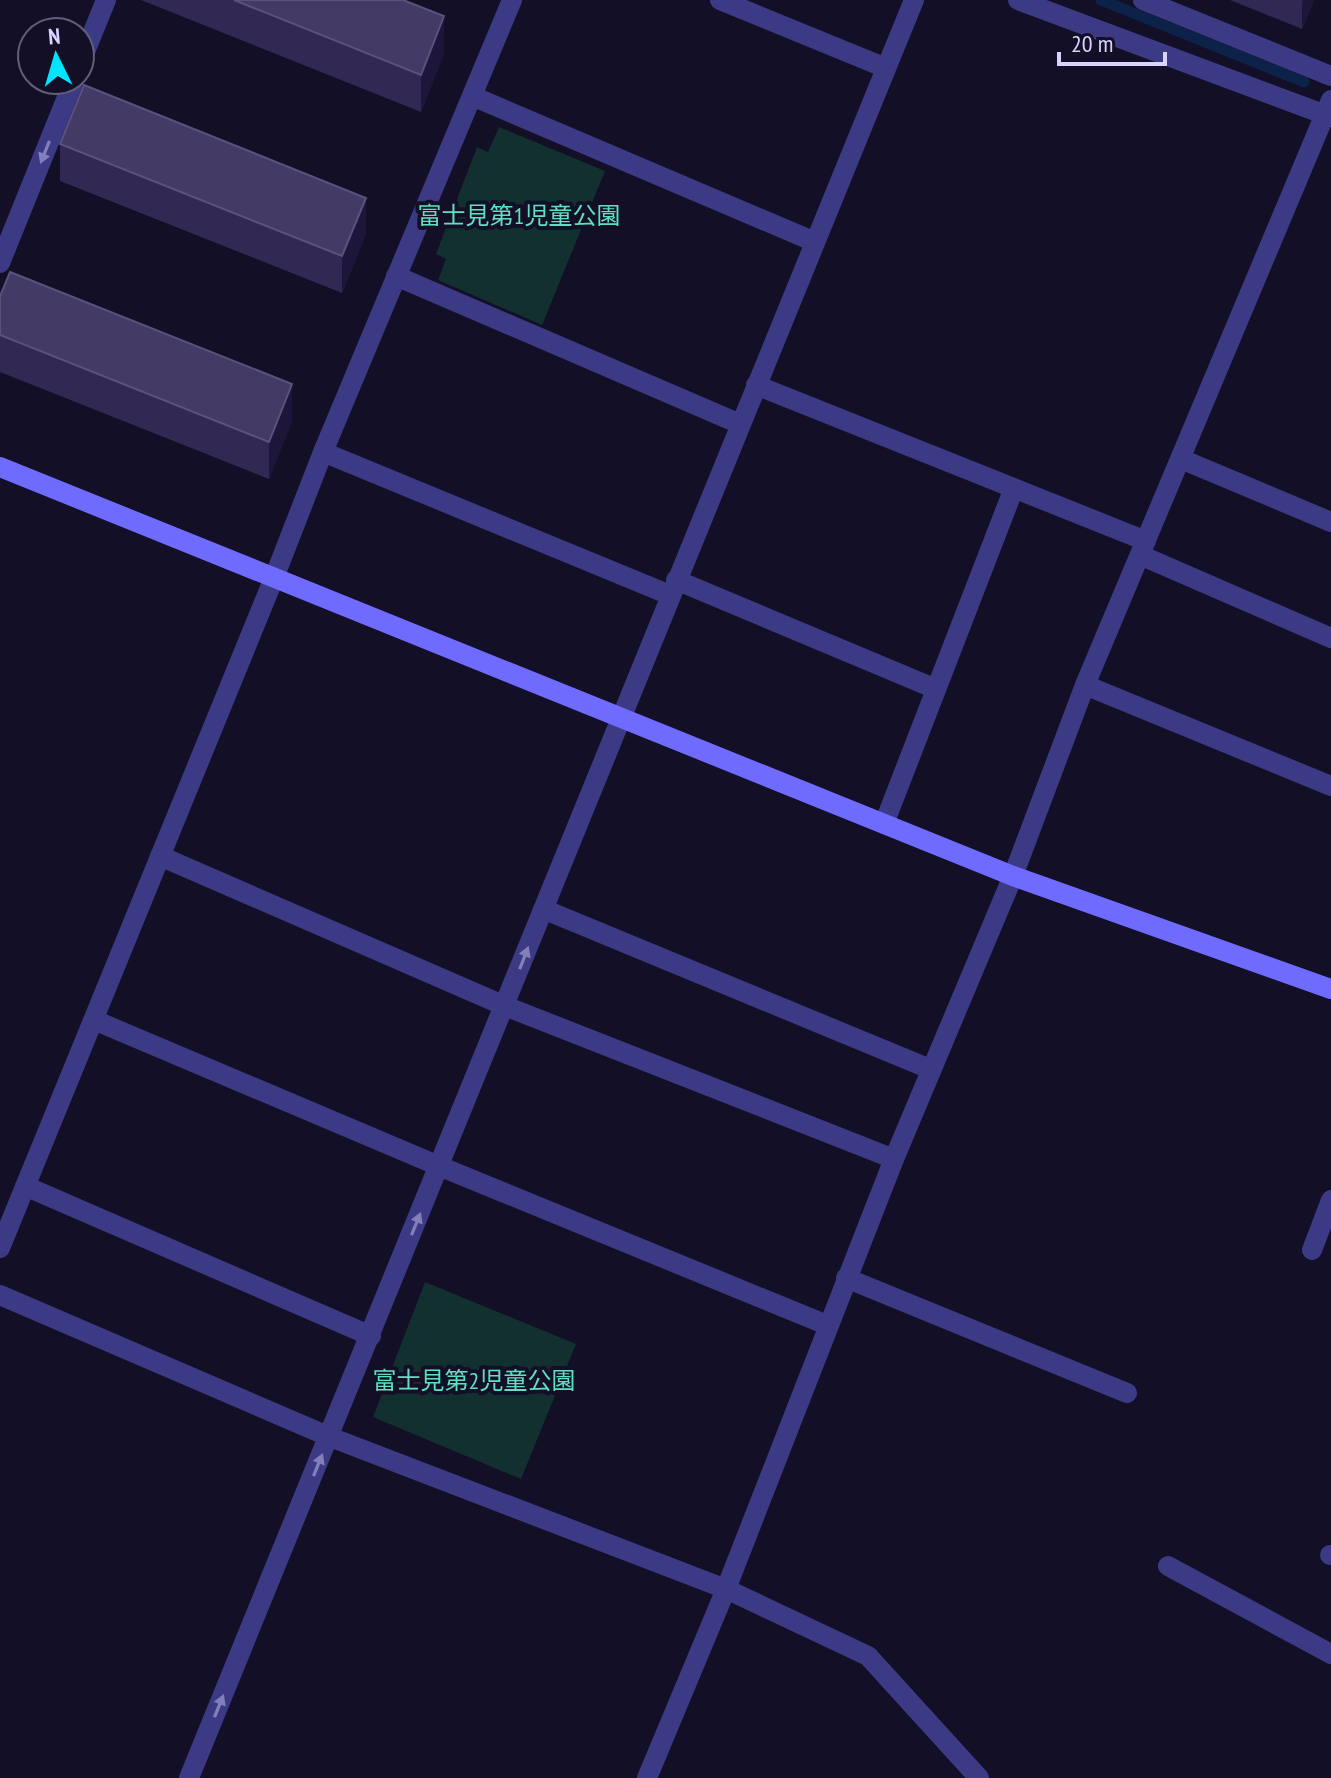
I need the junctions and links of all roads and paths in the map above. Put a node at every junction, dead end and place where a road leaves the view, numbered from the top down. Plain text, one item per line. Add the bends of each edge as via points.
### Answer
1 (106, 0) edge
2 (512, 0) edge
3 (720, 0) edge
4 (914, 0) edge
5 (1018, 0) edge
6 (1143, 0) edge
7 (96, 25) edge
8 (886, 68) junction
9 (1331, 76) edge
10 (68, 96) edge
11 (472, 96) junction
12 (1329, 111) edge
13 (815, 242) junction
14 (0, 263) edge
15 (396, 276) junction
16 (756, 385) junction
17 (740, 424) junction
18 (323, 452) junction
19 (1181, 459) junction
20 (0, 467) edge
21 (1014, 488) junction
22 (1331, 522) edge
23 (1143, 548) junction
24 (274, 578) junction
25 (673, 588) junction
26 (1331, 638) edge
27 (1085, 685) junction
28 (936, 689) junction
29 (621, 715) junction
30 (1331, 786) edge
31 (884, 824) junction
32 (160, 856) junction
33 (1013, 876) junction
34 (543, 909) junction
35 (1331, 989) edge
36 (505, 1006) junction
37 (94, 1020) junction
38 (930, 1069) junction
39 (894, 1159) junction
40 (439, 1166) junction
41 (25, 1186) junction
42 (1331, 1200) edge
43 (0, 1248) edge
44 (1312, 1250) dead end
45 (846, 1278) junction
46 (0, 1295) edge
47 (827, 1325) junction
48 (371, 1336) junction
49 (1127, 1393) dead end
50 (330, 1437) junction
51 (1168, 1566) dead end
52 (726, 1589) junction
53 (1331, 1654) edge
54 (189, 1778) edge
55 (647, 1778) edge
56 (979, 1778) edge

1 - 7 street
2 - 11 street
3 - 8 street
4 - 8 street
5 - 12 street
6 - 9 street
8 - 13 street
10 -> 14 street
11 - 13 street
11 - 15 street
12 - 19 street
13 - 16 street
15 - 17 street
15 - 18 street
16 - 17 street
16 - 21 street
17 - 25 street
18 - 24 street
18 - 25 street
19 - 22 street
19 - 23 street
20 - 24 street
21 - 23 street
21 - 28 street
23 - 26 street
23 - 27 street
24 - 29 street
24 - 32 street
25 - 28 street
25 - 29 street
27 - 30 street
27 - 33 street
28 - 31 street
29 - 31 street
29 - 34 street
31 - 33 street
32 - 36 street
32 - 37 street
33 - 35 street
33 - 38 street
36 -> 34 street
34 - 38 street
36 - 39 street
36 - 40 street
37 - 40 street
37 - 41 street
38 - 39 street
39 - 45 street
40 - 47 street
48 -> 40 street
41 - 43 street
41 - 48 street
42 - 44 street
45 - 47 street
45 - 49 street
46 - 50 street
47 - 52 street
48 - 50 street
50 - 52 street
54 -> 50 street
51 - 53 street
52 - 55 street
52 - 56 street via 868,1656

